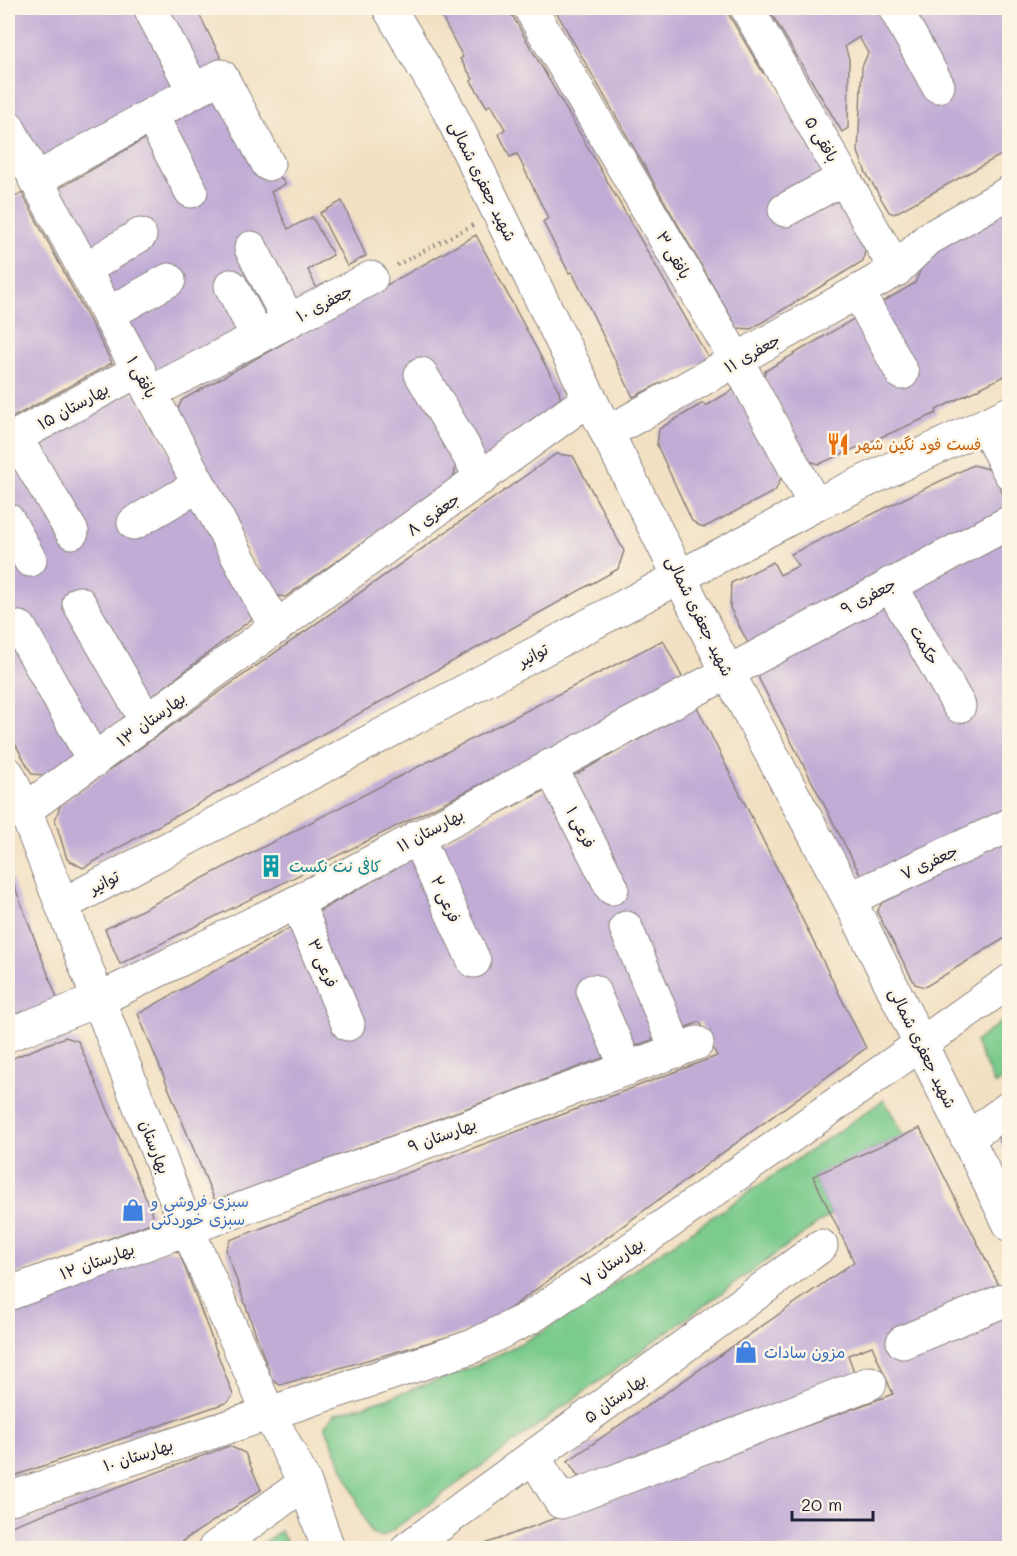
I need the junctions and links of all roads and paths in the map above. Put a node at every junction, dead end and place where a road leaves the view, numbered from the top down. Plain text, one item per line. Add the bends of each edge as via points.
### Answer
1 (389, 8) edge
2 (530, 8) edge
3 (747, 8) edge
4 (895, 8) edge
5 (152, 12) dead end
6 (938, 86) dead end
7 (194, 91) junction
8 (151, 115) junction
9 (8, 127) edge
10 (268, 164) dead end
11 (24, 176) edge
12 (844, 178) junction
13 (191, 191) dead end
14 (1010, 192) edge
15 (785, 210) dead end
16 (498, 213) junction
17 (140, 235) dead end
18 (251, 248) dead end
19 (84, 270) junction
20 (896, 270) junction
21 (371, 278) joint
22 (169, 280) dead end
23 (231, 286) dead end
24 (858, 292) junction
25 (108, 314) junction
26 (289, 321) junction
27 (258, 337) junction
28 (737, 362) junction
29 (902, 373) dead end
30 (421, 374) dead end
31 (144, 382) junction
32 (590, 398) junction
33 (997, 419) edge
34 (607, 433) junction
35 (11, 439) edge
36 (1010, 473) edge
37 (482, 478) junction
38 (199, 485) junction
39 (815, 505) junction
40 (8, 520) edge
41 (1010, 522) edge
42 (134, 523) dead end
43 (72, 532) dead end
44 (30, 560) dead end
45 (681, 576) junction
46 (890, 584) junction
47 (79, 603) dead end
48 (20, 628) dead end
49 (276, 628) junction
50 (727, 671) junction
51 (959, 706) dead end
52 (147, 722) junction
53 (93, 761) junction
54 (550, 766) junction
55 (14, 790) edge
56 (1010, 825) edge
57 (417, 837) junction
58 (612, 888) dead end
59 (849, 899) junction
60 (297, 902) junction
61 (62, 905) junction
62 (626, 928) dead end
63 (474, 961) dead end
64 (1010, 981) edge
65 (593, 990) dead end
66 (98, 1000) junction
67 (348, 1024) dead end
68 (8, 1035) edge
69 (921, 1042) junction
70 (627, 1068) junction
71 (1010, 1107) edge
72 (968, 1138) junction
73 (1010, 1225) edge
74 (187, 1228) junction
75 (821, 1246) dead end
76 (8, 1293) edge
77 (1010, 1298) edge
78 (903, 1342) dead end
79 (870, 1383) dead end
80 (268, 1412) junction
81 (534, 1457) junction
82 (305, 1483) junction
83 (8, 1499) edge
84 (215, 1548) edge
85 (328, 1548) edge
86 (408, 1548) edge

1 - 16 street, شهید جعفری شمالی via 445,103
2 - 28 street, بافقی ۳
3 - 12 street, بافقی ۵
4 - 6 street
5 - 7 street
7 - 8 street
7 - 10 street via 221,76
8 - 11 street
8 - 13 street
9 - 11 street, بافقی ۱
11 - 19 street, بافقی ۱
12 - 15 street
12 - 20 street, بافقی ۵
14 - 20 street, جعفری ۱۱ via 928,239
16 - 21 path, جعفری ۱۰
16 - 32 street, شهید جعفری شمالی
17 - 19 street
18 - 26 street
19 - 25 street, بافقی ۱
20 - 24 street, جعفری ۱۱
21 - 26 street, جعفری ۱۰
22 - 25 street
23 - 27 street
24 - 28 street, جعفری ۱۱
24 - 29 street
25 - 31 street, بافقی ۱
26 - 27 street, جعفری ۱۰
27 - 31 street, جعفری ۱۰
28 - 34 street, جعفری ۱۱
28 - 39 street, بافقی ۳
30 - 37 street
31 - 35 street, بهارستان ۱۵
31 - 38 street, بافقی ۱
32 - 34 street, شهید جعفری شمالی
32 - 37 street, جعفری ۸
33 - 36 street
33 - 39 street, توانیر
34 - 45 street, شهید جعفری شمالی
35 - 43 street
37 - 49 street, جعفری ۸
38 - 42 street
38 - 49 street, بافقی ۱
39 - 45 street, توانیر
40 - 44 street
41 - 46 street, جعفری ۹
45 - 50 street, شهید جعفری شمالی
45 - 61 street, توانیر
46 - 50 street, جعفری ۹
46 - 51 street, حکمت
47 - 52 street
48 - 53 street
49 - 52 street, بهارستان ۱۳
50 - 54 street, بهارستان ۱۱
50 - 59 street, شهید جعفری شمالی
52 - 53 street, بهارستان ۱۳
53 - 55 street, بهارستان ۱۳
54 - 57 street, بهارستان ۱۱
54 - 58 street, فرعی ۱
55 - 61 street, بهارستان
56 - 59 street, جعفری ۷
57 - 60 street, بهارستان ۱۱
57 - 63 street, فرعی ۲
59 - 69 street, شهید جعفری شمالی
60 - 66 street, بهارستان ۱۱
60 - 67 street, فرعی ۳
61 - 66 street, بهارستان
62 - 70 street, بهارستان ۹ via 687,1047
64 - 69 street, بهارستان ۷
65 - 70 street
66 - 68 street, بهارستان ۱۱
66 - 74 street, بهارستان
69 - 72 street, شهید جعفری شمالی
69 - 80 street, بهارستان ۷ via 531,1317 471,1347
70 - 74 street, بهارستان ۹
71 - 72 street
72 - 73 street, شهید جعفری شمالی
74 - 76 street, بهارستان ۱۲
74 - 80 street, بهارستان
75 - 81 street, بهارستان ۵
77 - 78 street
79 - 81 street via 561,1502
80 - 82 street, بهارستان
80 - 83 street, بهارستان ۱۰
81 - 86 street, بهارستان ۵
82 - 84 street
82 - 85 street, بهارستان

